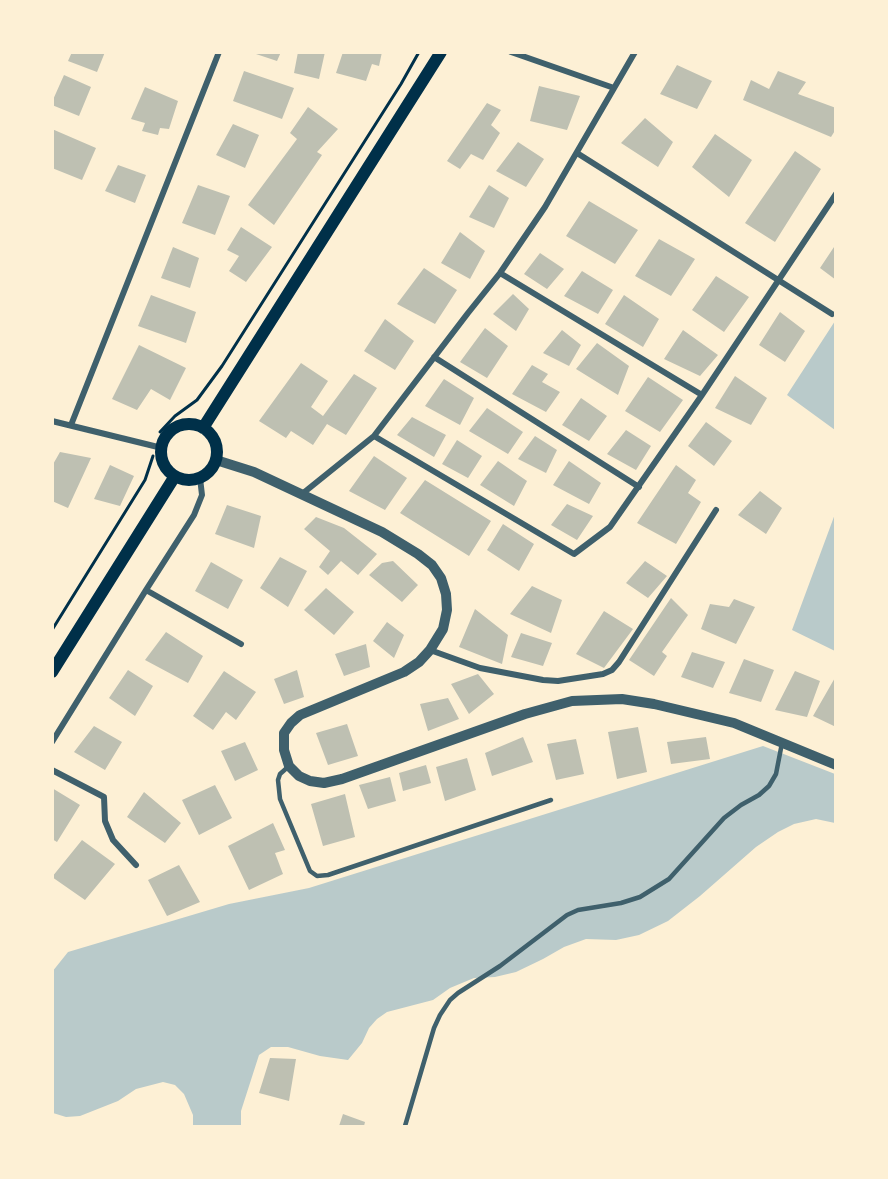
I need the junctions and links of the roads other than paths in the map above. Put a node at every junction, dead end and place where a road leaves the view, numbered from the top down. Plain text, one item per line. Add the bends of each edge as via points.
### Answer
1 (219, 52) edge
2 (441, 52) edge
3 (511, 52) edge
4 (635, 52) edge
5 (614, 88) junction
6 (577, 153) junction
7 (836, 194) edge
8 (500, 273) junction
9 (779, 281) junction
10 (832, 314) dead end
11 (434, 357) junction
12 (702, 395) junction
13 (52, 421) edge
14 (71, 425) junction
15 (203, 428) junction
16 (374, 436) junction
17 (157, 451) junction
18 (216, 460) junction
19 (175, 476) junction
20 (200, 478) junction
21 (639, 487) junction
22 (302, 494) junction
23 (716, 510) dead end
24 (146, 590) junction
25 (241, 645) dead end
26 (430, 650) junction
27 (52, 672) edge
28 (52, 742) edge
29 (783, 743) junction
30 (289, 765) junction
31 (836, 765) edge
32 (52, 770) edge
33 (551, 800) dead end
34 (136, 865) dead end
35 (405, 1126) edge

1 - 14 street
2 - 15 main road
3 - 5 street
4 - 5 street
5 - 6 street
6 - 8 street
6 - 9 street
7 - 9 street
8 - 11 street
8 - 12 street
9 - 10 street
9 - 12 street
11 - 16 street
11 - 21 street
12 - 21 street
13 - 14 street
14 - 17 street
15 - 17 main road via 190,424 177,427
15 - 18 main road via 215,442
16 - 21 street via 573,554 610,527
16 - 22 street
17 - 19 main road
18 - 20 main road
18 - 22 street
19 - 20 main road via 187,480
19 - 27 main road
20 - 24 street via 202,495 194,515
22 - 26 street via 382,532 432,565 441,578 447,610 443,629
23 - 26 street via 612,670 543,681 480,668
24 - 25 street
24 - 28 street
26 - 30 street via 404,672 300,715 284,734
29 - 30 street via 734,723 654,704 622,699 572,701 342,779 310,782
29 - 31 street
29 - 35 lane via 769,786 724,818 669,879 640,897 567,915 450,1000 434,1028
30 - 33 lane via 278,780 280,799 310,871 317,876
32 - 34 street via 104,797 105,821 113,840

